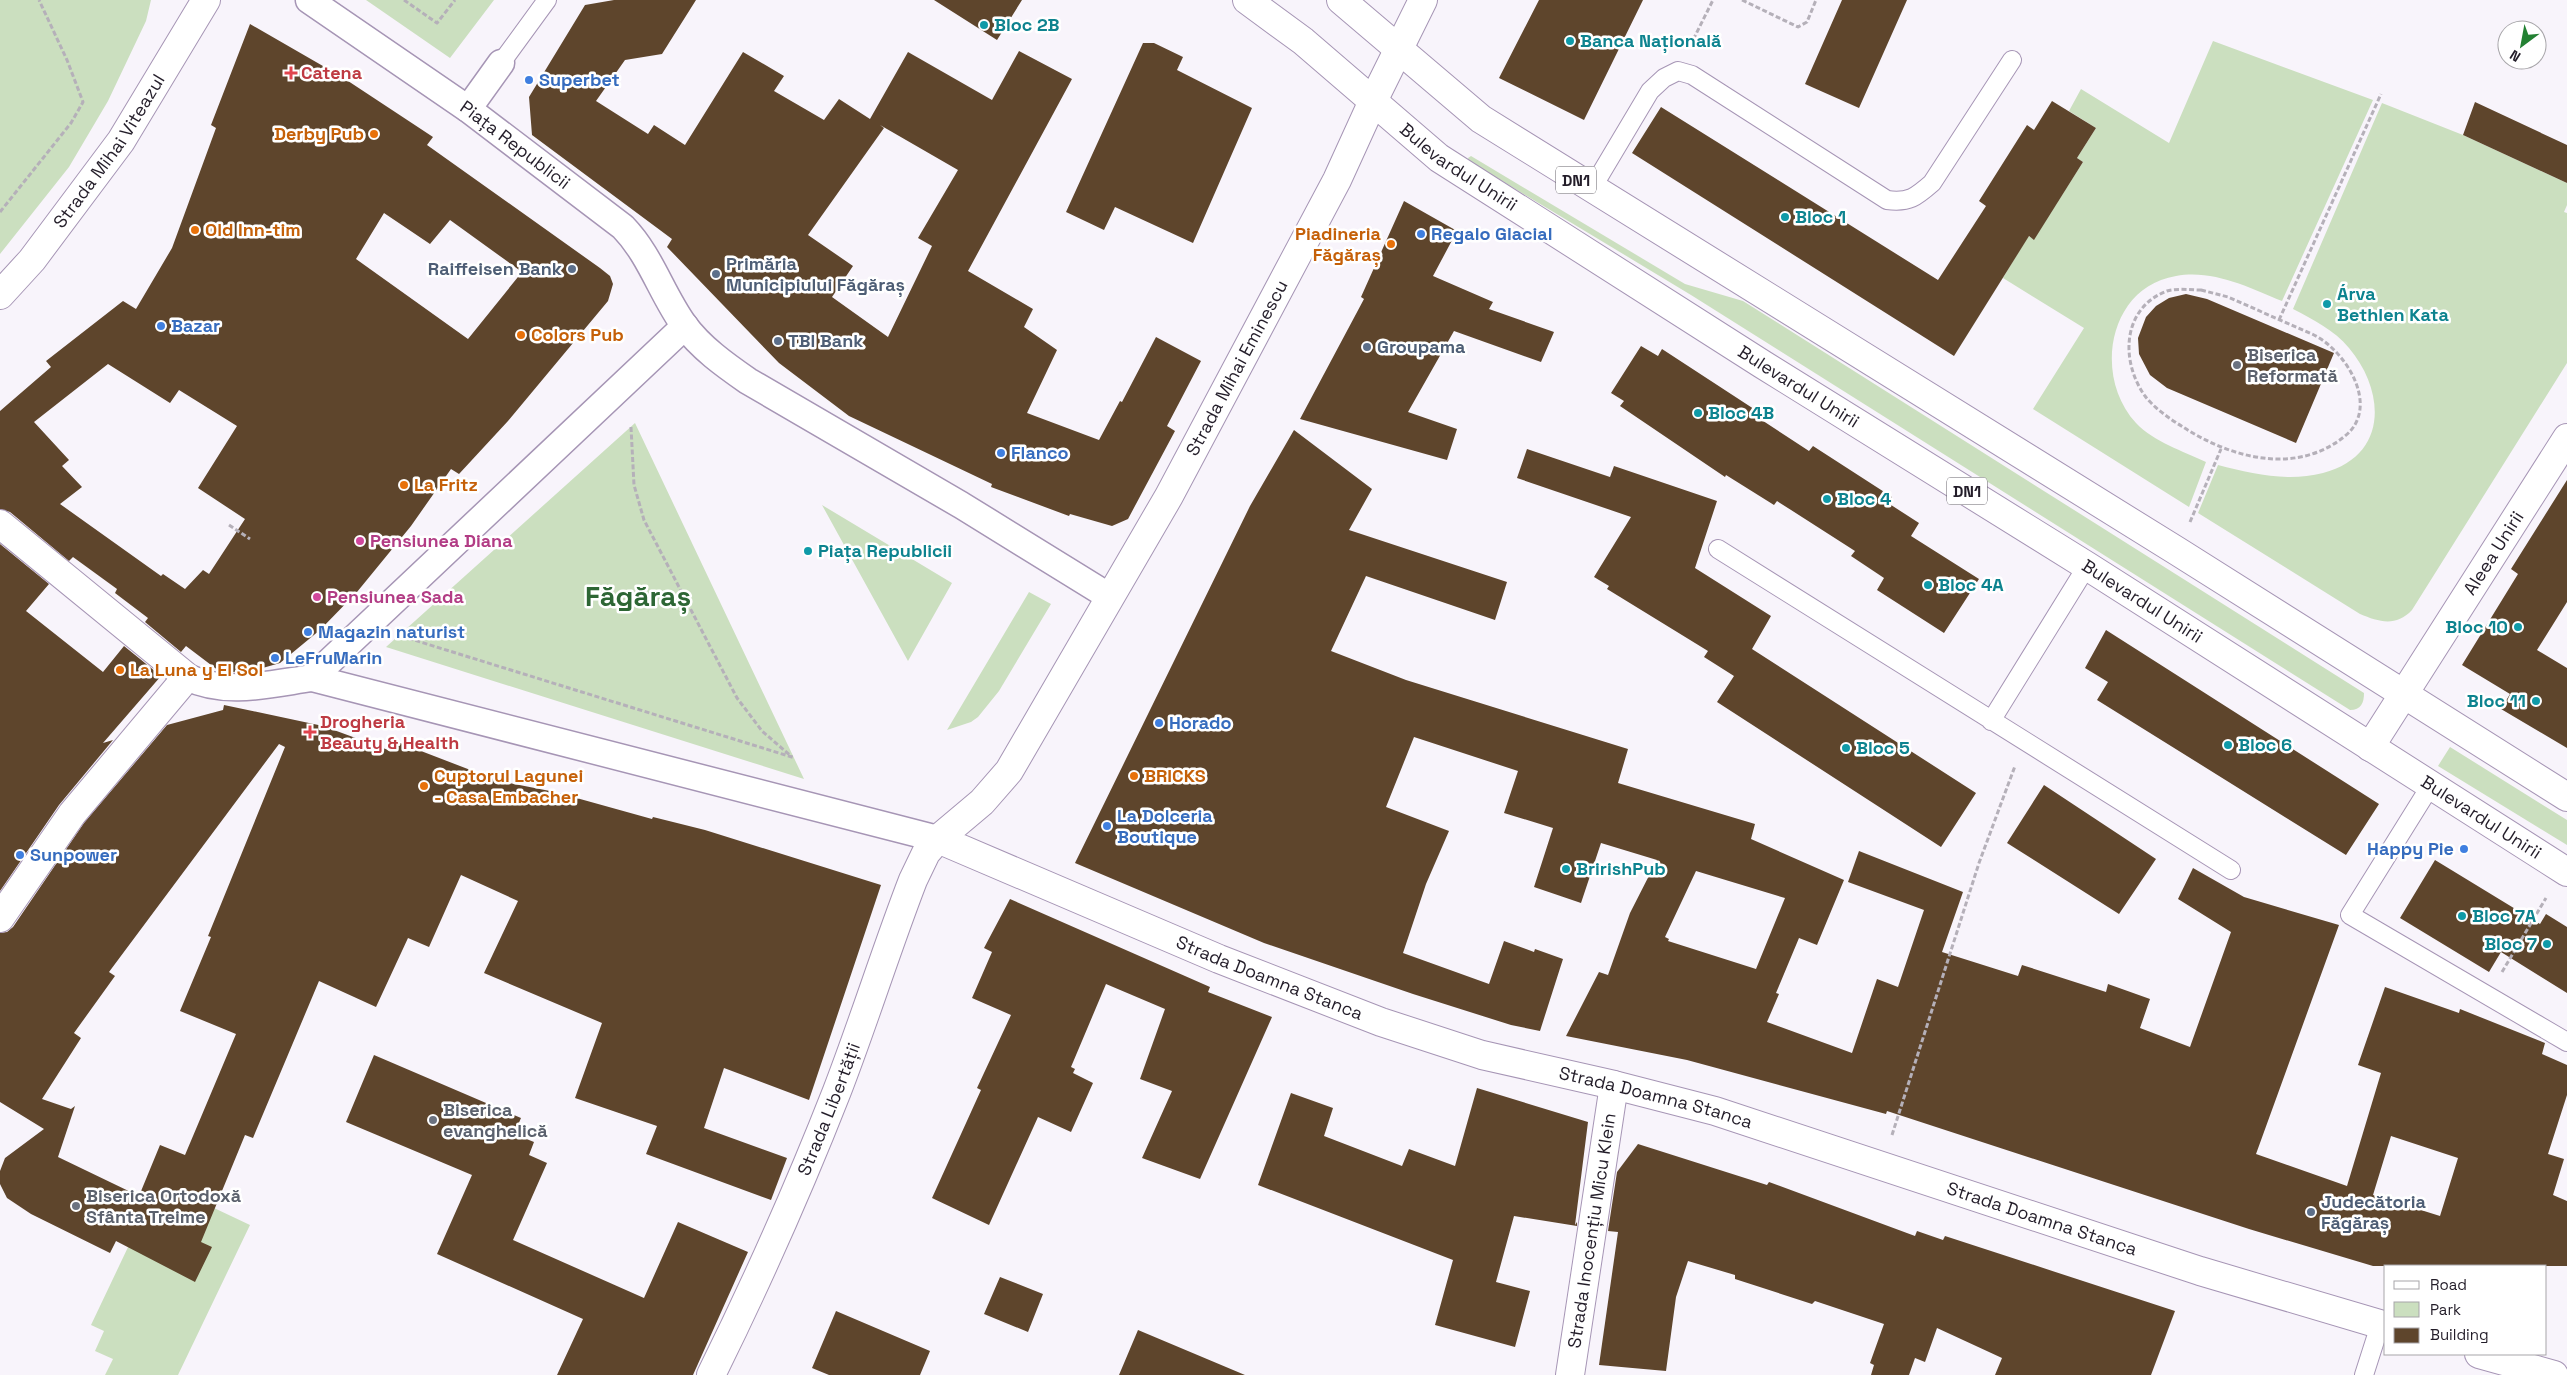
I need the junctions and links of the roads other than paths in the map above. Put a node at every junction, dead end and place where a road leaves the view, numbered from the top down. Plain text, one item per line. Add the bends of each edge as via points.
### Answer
1 (206, 0) edge
2 (309, 0) edge
3 (547, 0) edge
4 (1247, 0) edge
5 (1341, 0) edge
6 (1423, 0) edge
7 (1398, 50) junction
8 (2012, 60) dead end
9 (501, 63) joint
10 (1374, 101) junction
11 (468, 109) junction
12 (1591, 190) junction
13 (0, 294) edge
14 (685, 326) junction
15 (2567, 438) edge
16 (0, 524) edge
17 (1718, 549) dead end
18 (2087, 566) junction
19 (1110, 597) junction
20 (187, 677) junction
21 (312, 678) junction
22 (2404, 694) junction
23 (1991, 721) junction
24 (2370, 747) junction
25 (2431, 785) junction
26 (2567, 797) edge
27 (938, 839) junction
28 (2230, 870) dead end
29 (2567, 872) edge
30 (0, 918) edge
31 (2567, 1042) edge
32 (1614, 1085) junction
33 (2383, 1325) edge
34 (2483, 1355) edge
35 (711, 1375) edge
36 (1570, 1375) edge
37 (2364, 1375) edge
38 (2554, 1375) edge

1 - 13 street, Strada Mihai Viteazul via 121,141 32,260
2 - 11 street, Piața Republicii
3 - 9 lane
4 - 10 street, Bulevardul Unirii / DN1 via 1303,41
5 - 7 street, DN1
6 - 7 street, Strada Mihai Eminescu
7 - 10 street, Strada Mihai Eminescu
7 - 12 street, DN1 via 1468,111
8 - 12 lane via 1932,184 1918,196 1903,202 1887,200 1692,75 1678,71 1650,91
9 - 11 street
10 - 18 street, Bulevardul Unirii / DN1 via 1439,158
10 - 19 street, Strada Mihai Eminescu via 1337,180 1169,496
11 - 14 street, Piața Republicii via 623,227 647,257
12 - 22 street, DN1 via 1765,294
14 - 19 street, Piața Republicii via 708,351 748,381 961,505
14 - 21 street
15 - 22 street, Aleea Unirii
16 - 20 street
17 - 23 lane
18 - 23 lane
18 - 24 street, Bulevardul Unirii / DN1
19 - 27 street via 1009,771 982,802
20 - 21 street via 212,686 232,688
20 - 30 street via 72,814
21 - 27 street
22 - 24 street
22 - 26 street, DN1
23 - 28 lane
24 - 25 street, Bulevardul Unirii / DN1
25 - 29 street, Bulevardul Unirii / DN1
25 - 31 lane via 2350,915
27 - 32 street, Strada Doamna Stanca via 1219,958 1381,1022 1482,1055
27 - 35 street, Strada Libertății via 926,853 913,880 809,1161 755,1285
32 - 33 street, Strada Doamna Stanca via 1715,1111 2200,1271
32 - 36 street, Strada Inocențiu Micu Klein
33 - 37 lane
34 - 38 street

